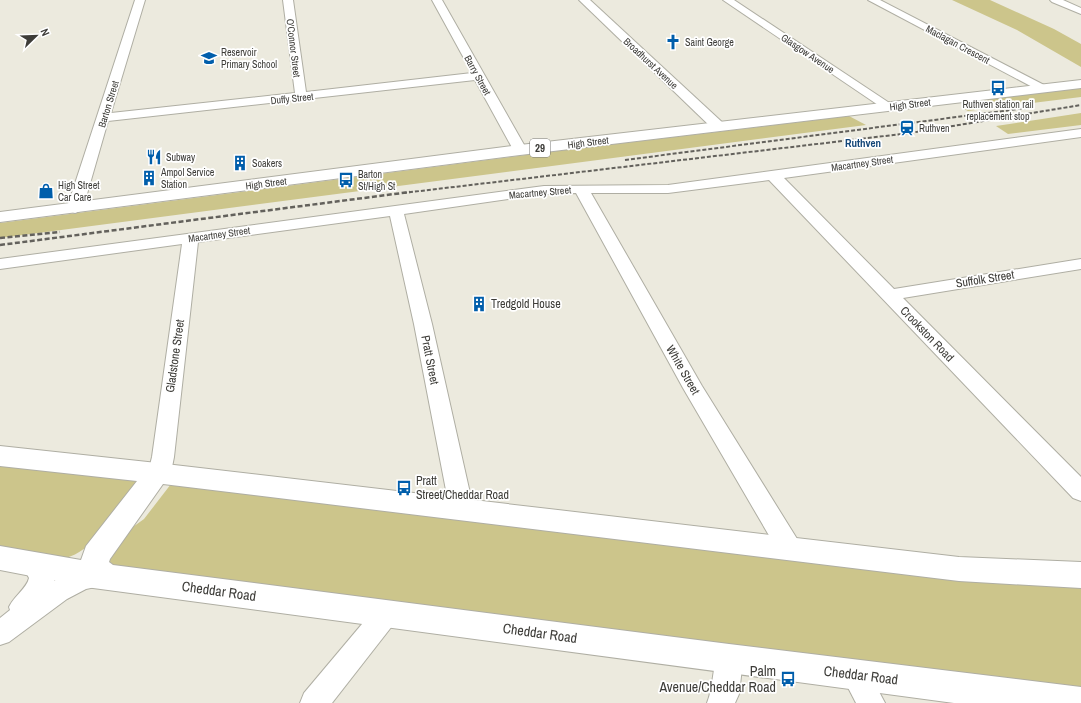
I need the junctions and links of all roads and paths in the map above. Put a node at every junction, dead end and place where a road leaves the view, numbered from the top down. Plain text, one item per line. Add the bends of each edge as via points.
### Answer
1 (140, 0) edge
2 (288, 0) edge
3 (437, 0) edge
4 (584, 0) edge
5 (728, 0) edge
6 (873, 0) edge
7 (1055, 0) edge
8 (1081, 11) edge
9 (479, 76) junction
10 (1081, 84) edge
11 (1042, 88) junction
12 (301, 97) junction
13 (888, 106) junction
14 (104, 118) junction
15 (718, 126) junction
16 (1081, 133) edge
17 (520, 150) junction
18 (773, 175) junction
19 (581, 189) junction
20 (75, 208) junction
21 (396, 210) junction
22 (0, 217) edge
23 (191, 238) junction
24 (0, 264) edge
25 (1081, 264) edge
26 (889, 295) junction
27 (0, 456) edge
28 (157, 473) junction
29 (1081, 492) edge
30 (462, 510) junction
31 (790, 549) junction
32 (0, 558) edge
33 (33, 563) junction
34 (1081, 575) edge
35 (105, 576) junction
36 (387, 613) junction
37 (0, 629) edge
38 (0, 633) edge
39 (728, 659) junction
40 (855, 674) junction
41 (1081, 702) edge
42 (314, 703) edge
43 (721, 703) edge
44 (871, 703) edge

1 - 14 street, Barton Street
2 - 12 street, O'Connor Street
3 - 9 street, Barry Street
4 - 15 main road, Broadhurst Avenue
5 - 13 street, Glasgow Avenue
6 - 11 street, Maclagan Crescent
7 - 8 street
9 - 12 street, Duffy Street
9 - 17 street, Barry Street
10 - 11 main road, High Street / 29
11 - 13 main road, High Street / 29
12 - 14 street, Duffy Street
13 - 15 main road, High Street / 29
14 - 20 street, Barton Street
15 - 17 main road, High Street / 29
16 - 18 street, Macartney Street
17 - 20 main road, High Street / 29
18 - 19 street, Macartney Street via 668,189
18 - 26 street, Crookston Road
19 - 21 street, Macartney Street via 544,190
19 - 31 street, White Street via 693,388
20 - 22 main road, High Street / 29
21 - 23 street, Macartney Street
21 - 30 street, Pratt Street
23 - 24 street, Macartney Street
23 - 28 street, Gladstone Street via 164,457
25 - 26 street, Suffolk Street
26 - 29 street, Crookston Road
27 - 28 main road
28 - 30 main road
28 - 35 main road via 96,556 94,566
30 - 31 main road
31 - 34 main road via 959,569
32 - 33 main road, Cheddar Road
33 - 35 main road, Cheddar Road
33 - 37 street via 42,576 40,588
35 - 36 main road, Cheddar Road
35 - 38 street via 82,579 58,591
36 - 39 main road, Cheddar Road
36 - 42 street
39 - 40 main road, Cheddar Road
39 - 43 street via 725,694
40 - 41 main road, Cheddar Road
40 - 44 street

